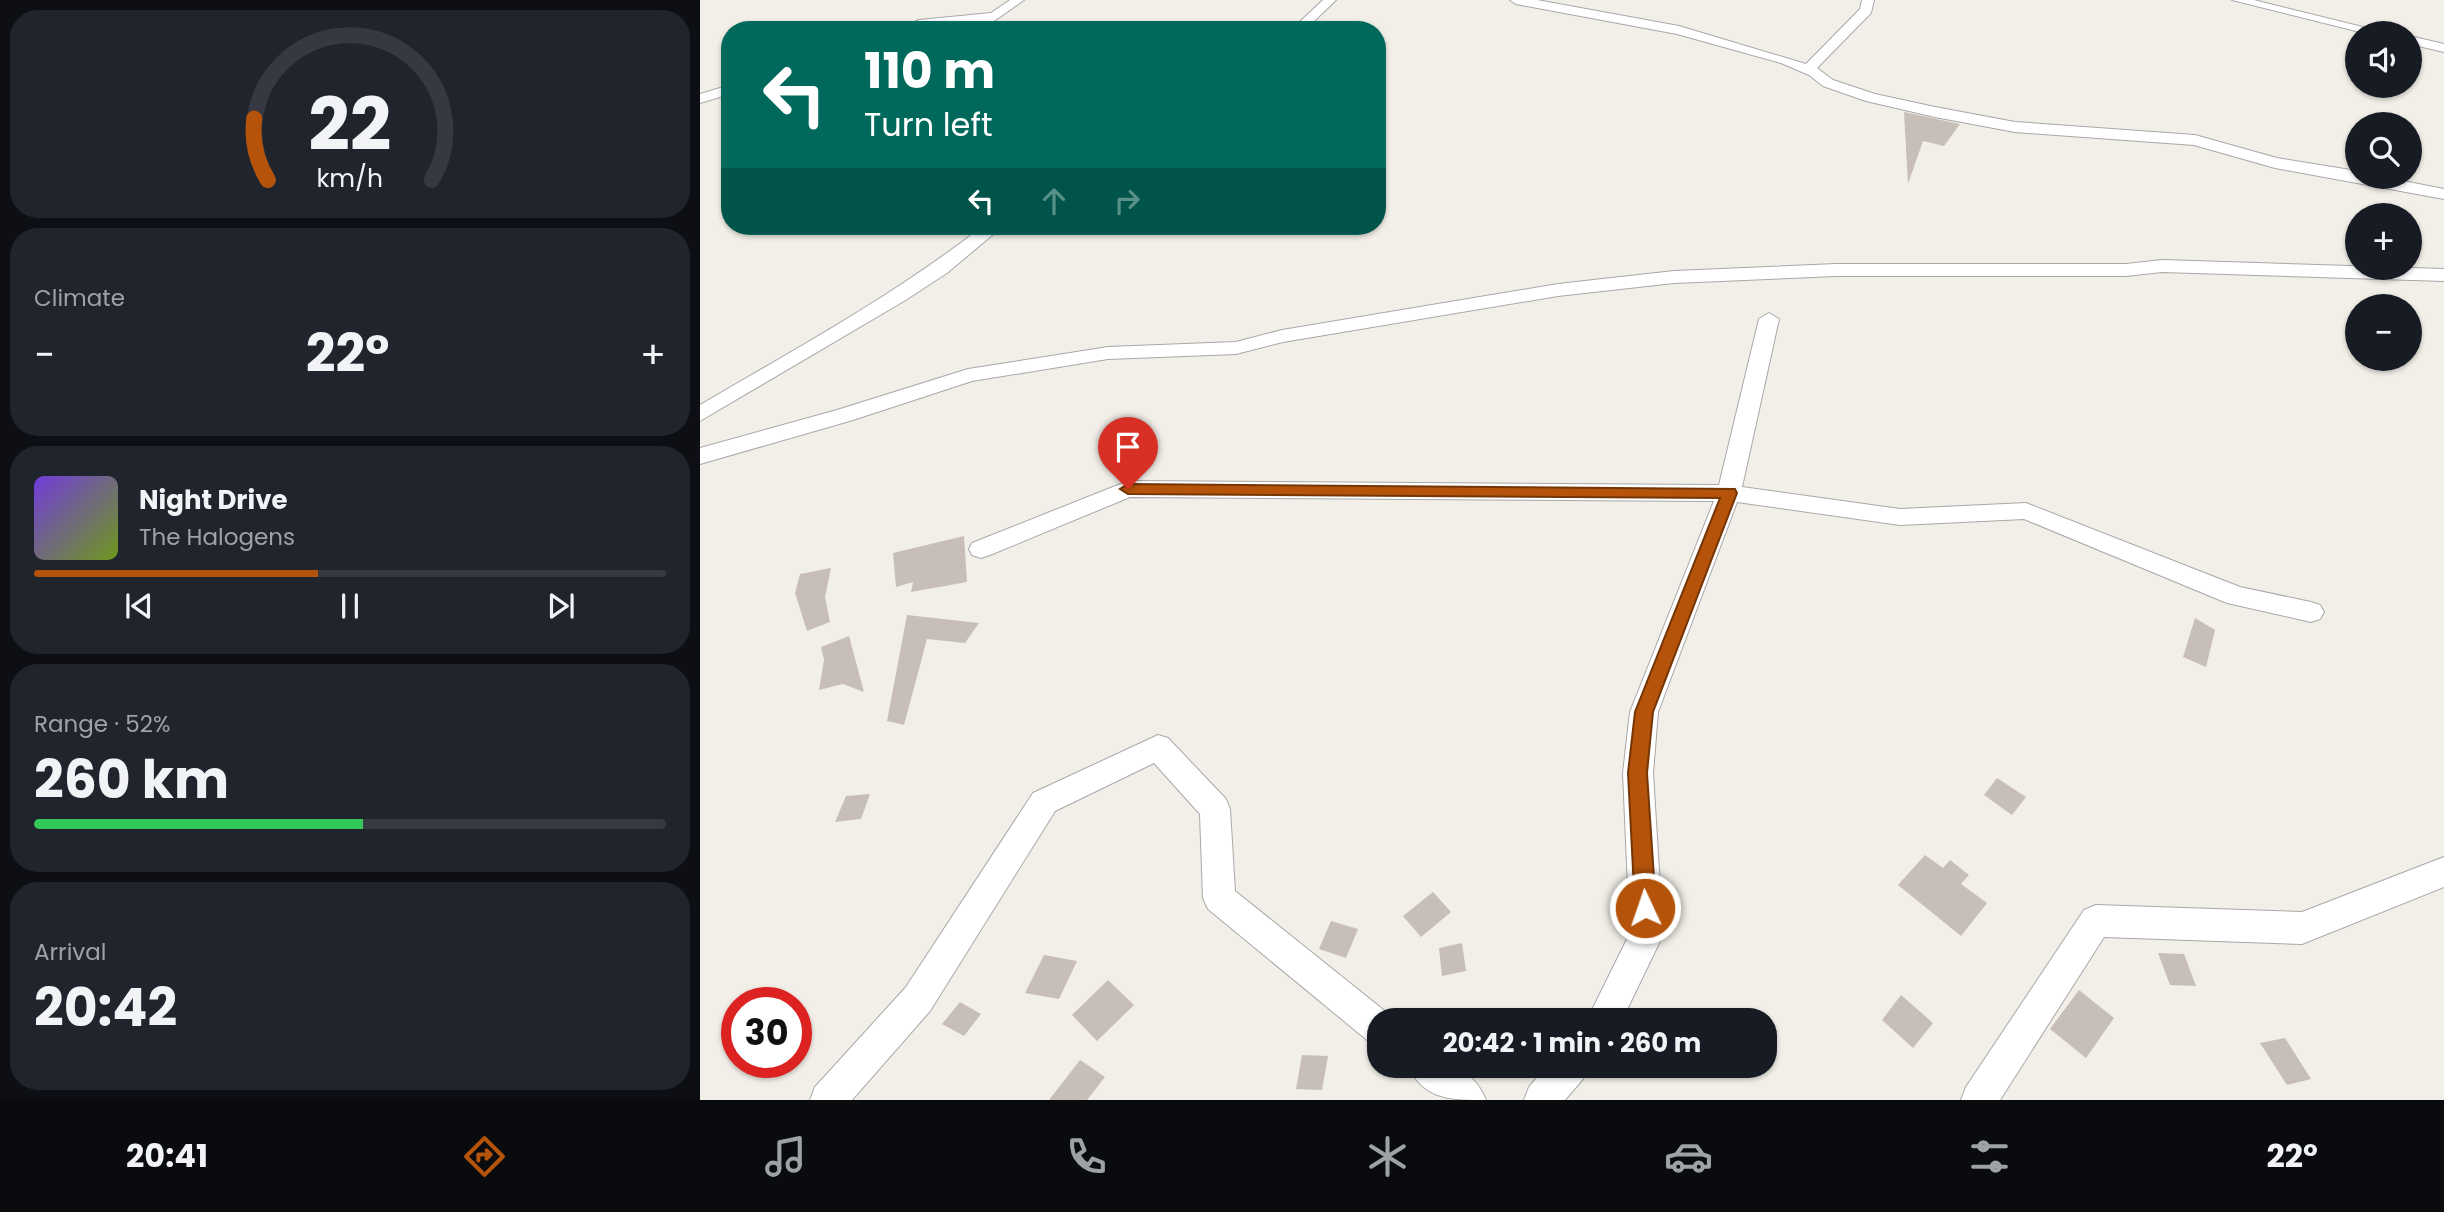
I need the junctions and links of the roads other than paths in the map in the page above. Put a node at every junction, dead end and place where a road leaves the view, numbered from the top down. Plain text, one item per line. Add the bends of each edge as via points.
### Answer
1 (1018, 0) edge
2 (1330, 0) edge
3 (1516, 0) edge
4 (1868, 0) edge
5 (2238, 0) edge
6 (956, 21) edge
7 (1307, 21) edge
8 (2345, 25) edge
9 (2422, 43) edge
10 (2444, 48) edge
11 (1808, 70) junction
12 (721, 92) edge
13 (700, 99) edge
14 (2345, 175) edge
15 (2419, 189) edge
16 (2444, 194) edge
17 (983, 235) edge
18 (2444, 275) edge
19 (1769, 319) dead end
20 (700, 414) edge
21 (700, 456) edge
22 (1729, 493) junction
23 (981, 549) dead end
24 (2311, 612) dead end
25 (2444, 872) edge
26 (1610, 1008) edge
27 (1367, 1018) edge
28 (1441, 1078) edge
29 (1560, 1078) edge
30 (828, 1100) edge
31 (1468, 1100) edge
32 (1542, 1100) edge
33 (1979, 1100) edge

1 - 6 street via 994,18
2 - 7 street
3 - 11 street via 1679,30
4 - 11 street via 1866,9
5 - 8 street
9 - 10 street
11 - 14 street via 1828,83 1871,98 1935,112 2015,127 2194,139 2275,163
12 - 13 street
15 - 16 street
17 - 20 street via 897,297
18 - 21 street via 2162,266 1674,277 1558,290 1282,336 1236,348 1108,353 1018,366 968,376
19 - 22 street
22 - 23 street via 1128,489
22 - 24 street via 1900,517 2026,511 2236,596
22 - 26 street via 1644,712 1638,773 1647,935
25 - 33 street via 2302,928 2096,920
27 - 30 street via 1219,898 1215,809 1158,747 1044,802 918,999
28 - 31 street
29 - 32 street

